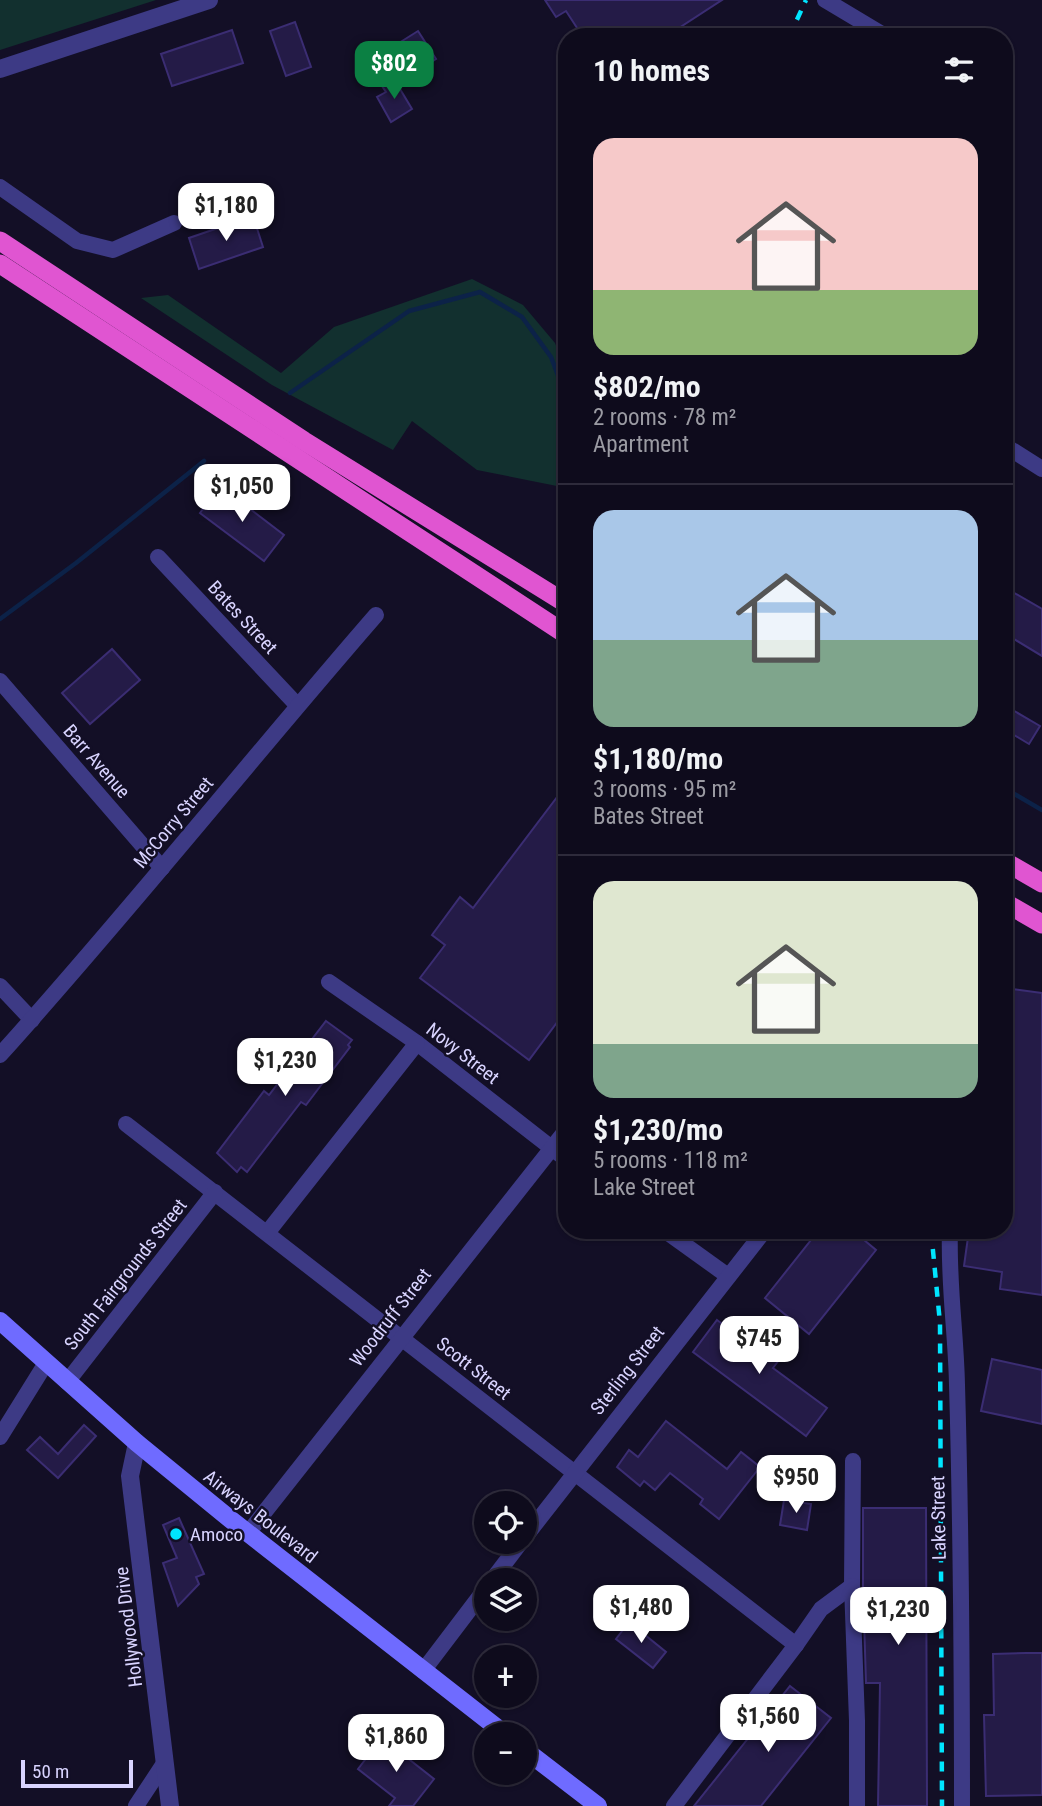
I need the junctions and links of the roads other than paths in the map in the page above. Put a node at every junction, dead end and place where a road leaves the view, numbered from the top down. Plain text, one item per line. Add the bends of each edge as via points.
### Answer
1 (209, 0) edge
2 (825, 0) edge
3 (872, 28) edge
4 (0, 69) edge
5 (0, 187) edge
6 (174, 223) dead end
7 (0, 241) edge
8 (0, 264) edge
9 (1013, 451) edge
10 (1042, 469) edge
11 (158, 558) dead end
12 (558, 598) edge
13 (376, 615) dead end
14 (558, 629) edge
15 (0, 681) edge
16 (297, 705) junction
17 (1013, 866) edge
18 (162, 869) junction
19 (1042, 883) edge
20 (1013, 907) edge
21 (1042, 924) edge
22 (329, 982) dead end
23 (0, 986) edge
24 (32, 1020) junction
25 (417, 1043) junction
26 (0, 1055) edge
27 (126, 1124) dead end
28 (558, 1140) edge
29 (551, 1149) junction
30 (558, 1154) edge
31 (215, 1192) junction
32 (267, 1233) junction
33 (676, 1239) edge
34 (758, 1239) edge
35 (950, 1239) edge
36 (727, 1276) junction
37 (0, 1321) edge
38 (401, 1337) junction
39 (46, 1363) junction
40 (67, 1382) junction
41 (0, 1437) edge
42 (137, 1443) junction
43 (853, 1461) dead end
44 (573, 1474) junction
45 (537, 1521) edge
46 (248, 1533) junction
47 (512, 1554) edge
48 (501, 1568) edge
49 (852, 1586) junction
50 (474, 1604) edge
51 (796, 1645) junction
52 (423, 1671) junction
53 (489, 1722) edge
54 (537, 1759) edge
55 (165, 1762) junction
56 (136, 1806) edge
57 (170, 1806) edge
58 (598, 1806) edge
59 (674, 1806) edge
60 (857, 1806) edge
61 (962, 1806) edge

1 - 4 street
2 - 3 street
5 - 6 street via 77,241 113,250
7 - 12 highway via 315,448
8 - 14 highway
9 - 10 street
11 - 16 street, Bates Street
13 - 16 street, McCorry Street
15 - 18 street, Barr Avenue
16 - 18 street, McCorry Street
17 - 19 highway
18 - 24 street, McCorry Street
20 - 21 highway
22 - 25 street, Novy Street
23 - 24 street
24 - 26 street, McCorry Street
25 - 29 street, Novy Street
25 - 32 street
27 - 31 street, Scott Street
28 - 29 street, Woodruff Street
29 - 30 street, Novy Street
29 - 38 street, Woodruff Street
31 - 32 street, Scott Street
31 - 40 street, South Fairgrounds Street
32 - 38 street, Scott Street
33 - 36 street
34 - 36 street, Sterling Street
35 - 61 street, Lake Street via 957,1382
36 - 44 street, Sterling Street
37 - 39 main road, Airways Boulevard
38 - 44 street, Scott Street
38 - 46 street, Woodruff Street
39 - 40 main road, Airways Boulevard
39 - 41 street
40 - 42 main road, Airways Boulevard
42 - 46 main road, Airways Boulevard
42 - 55 street, Hollywood Drive via 130,1476
43 - 49 street
44 - 45 street, Sterling Street
44 - 51 street, Scott Street
46 - 52 main road, Airways Boulevard
47 - 48 street
49 - 51 street via 821,1609
49 - 60 street
50 - 52 street
51 - 59 street
52 - 53 main road, Airways Boulevard
54 - 58 main road
55 - 56 street
55 - 57 street, Hollywood Drive

